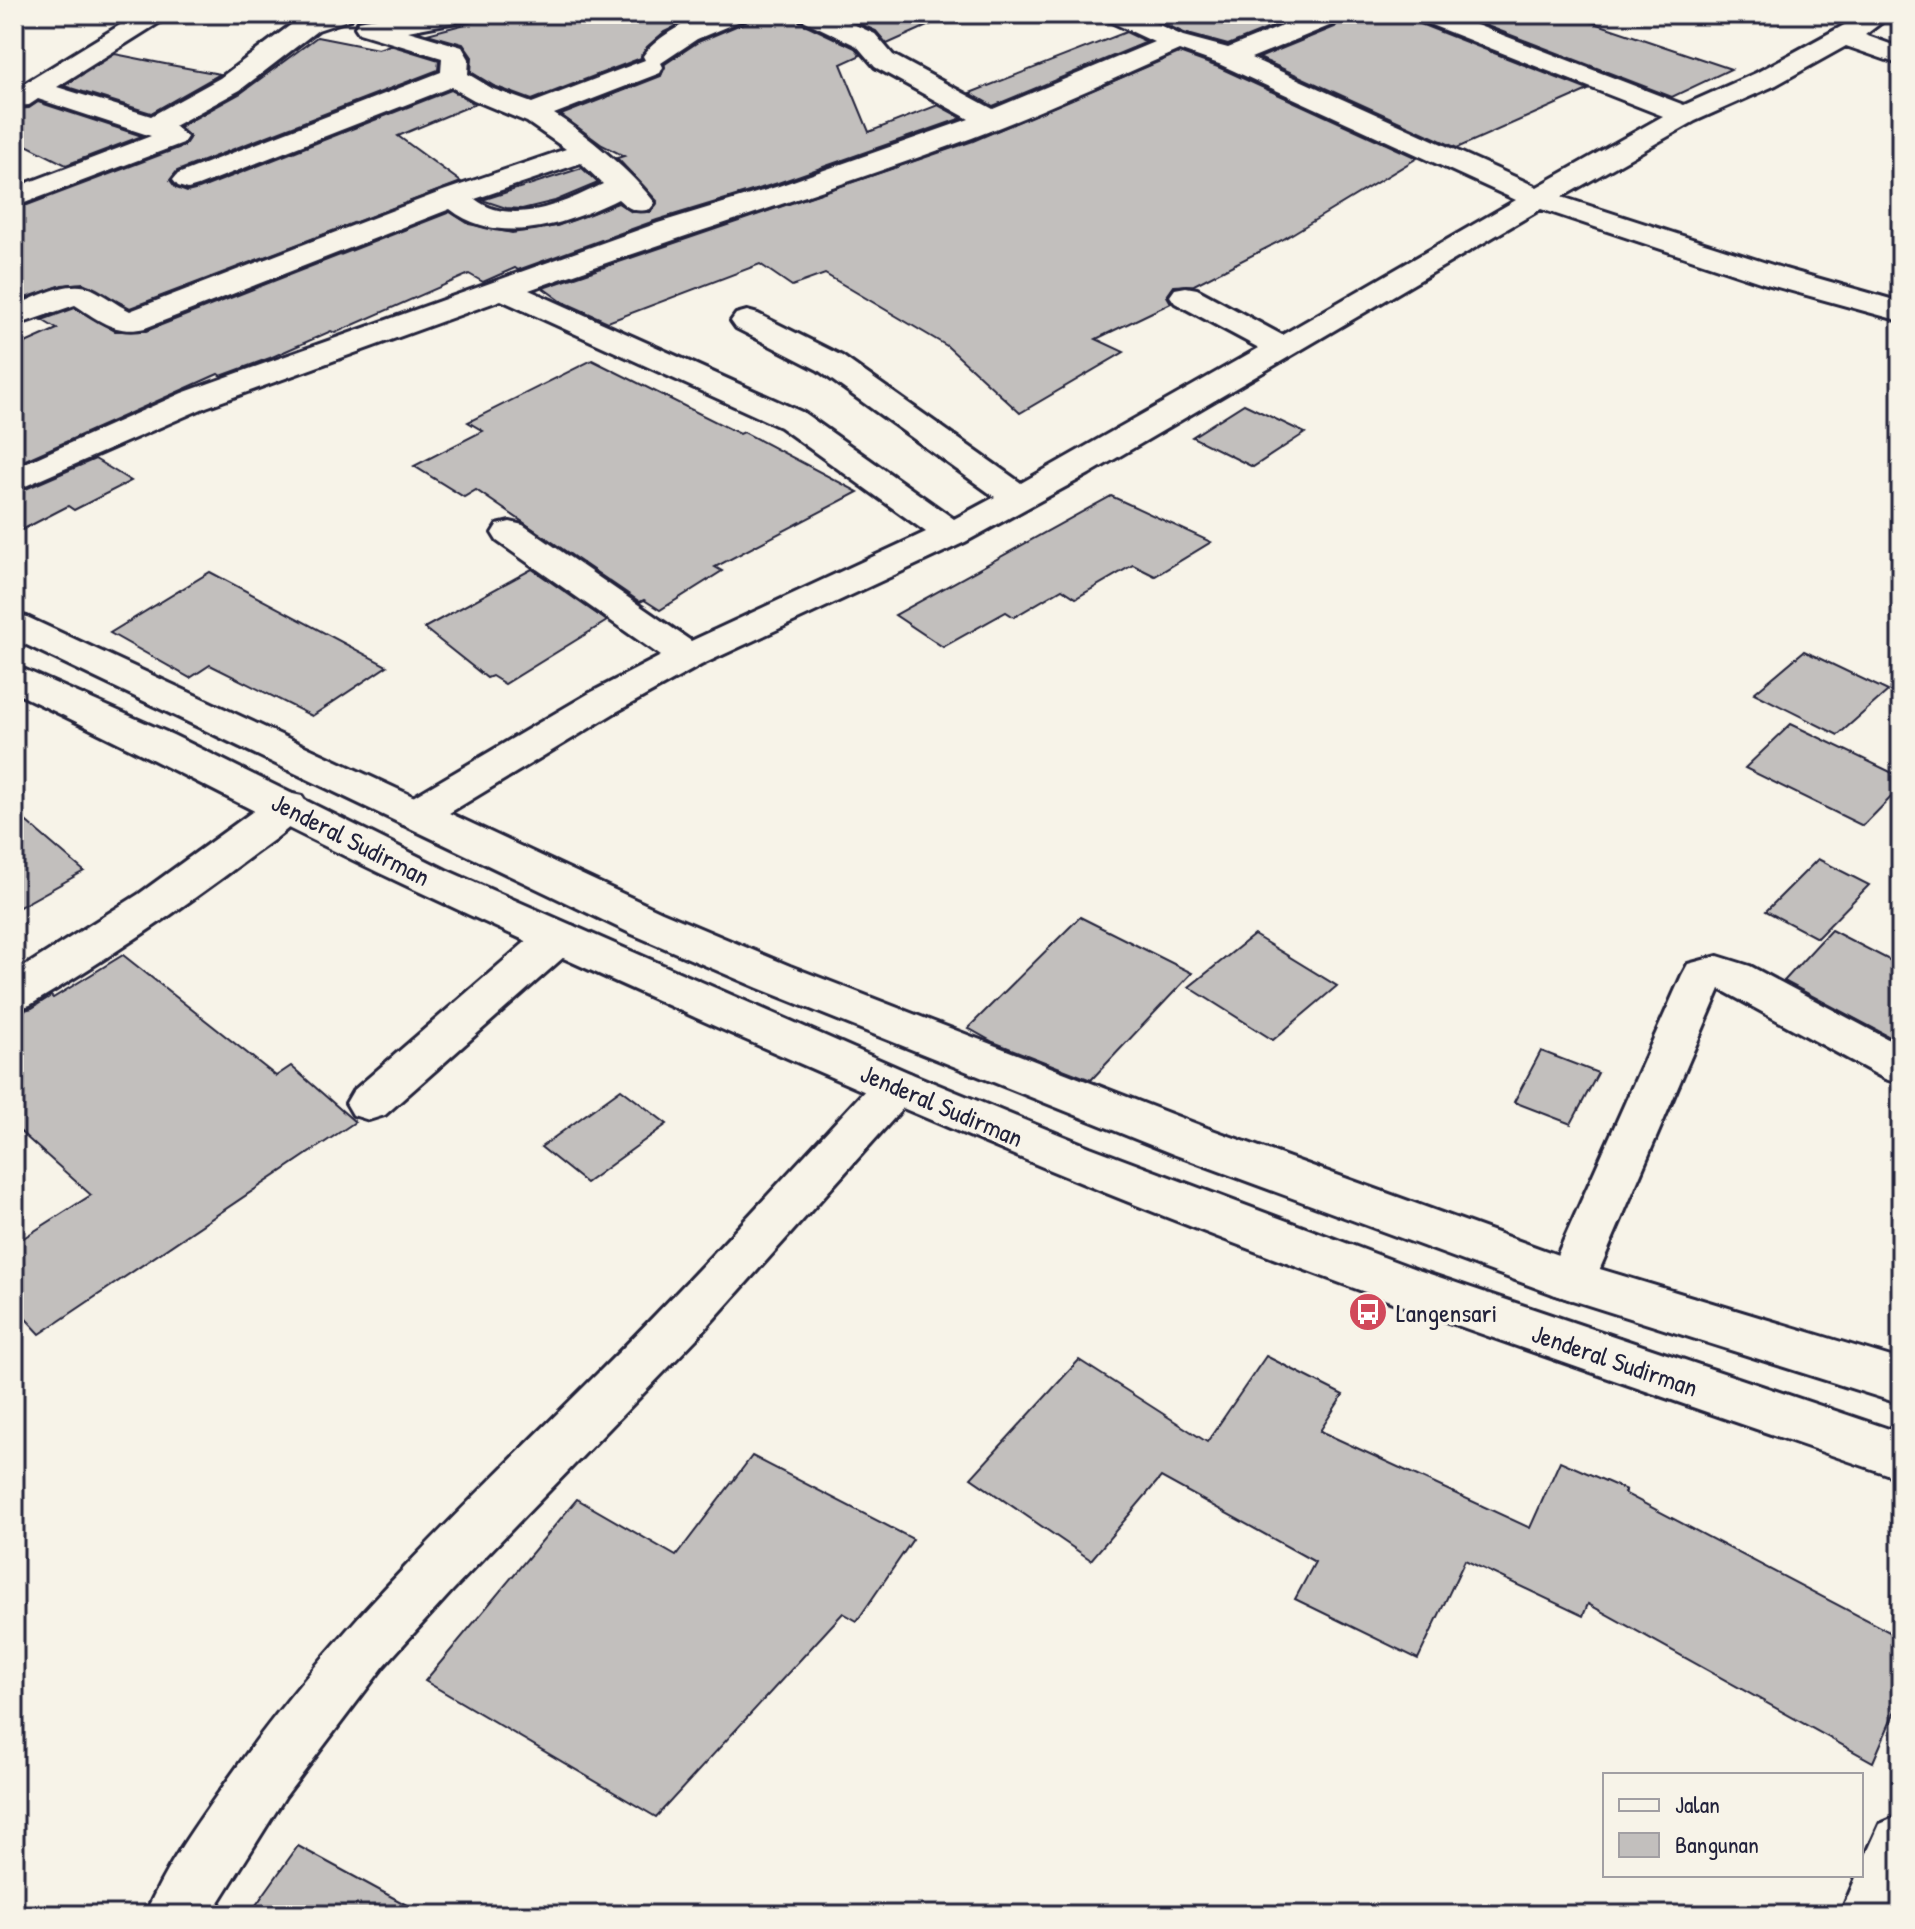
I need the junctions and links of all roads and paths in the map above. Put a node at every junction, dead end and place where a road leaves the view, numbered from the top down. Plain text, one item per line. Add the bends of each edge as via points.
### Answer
1 (156, 14) edge
2 (283, 14) edge
3 (342, 14) edge
4 (463, 14) edge
5 (736, 14) edge
6 (810, 14) edge
7 (1114, 14) edge
8 (1425, 14) edge
9 (1325, 18) dead end
10 (1862, 22) edge
11 (309, 24) junction
12 (368, 27) junction
13 (1176, 42) junction
14 (1901, 57) edge
15 (1228, 58) junction
16 (454, 76) junction
17 (26, 96) edge
18 (532, 113) junction
19 (1685, 115) junction
20 (991, 119) junction
21 (154, 126) junction
22 (586, 152) junction
23 (188, 180) dead end
24 (623, 185) junction
25 (453, 197) junction
26 (14, 198) edge
27 (1536, 198) junction
28 (669, 229) junction
29 (502, 289) junction
30 (1186, 296) dead end
31 (1896, 304) edge
32 (14, 317) edge
33 (747, 321) dead end
34 (1281, 347) junction
35 (14, 481) edge
36 (1019, 498) junction
37 (510, 533) dead end
38 (952, 534) junction
39 (14, 625) edge
40 (688, 657) junction
41 (14, 677) edge
42 (288, 806) junction
43 (416, 814) junction
44 (559, 937) junction
45 (14, 994) edge
46 (1901, 1067) edge
47 (896, 1086) junction
48 (369, 1103) dead end
49 (1571, 1280) junction
50 (1901, 1382) edge
51 (1901, 1456) edge
52 (1901, 1845) edge
53 (176, 1915) edge
54 (1871, 1915) edge

1 - 17 main road
2 - 11 main road
3 - 11 main road
4 - 12 main road
5 - 18 main road via 688,33 653,62
6 - 20 main road via 866,40 884,61
7 - 13 main road
8 - 19 main road
9 - 15 main road
10 - 14 main road
10 - 19 main road via 1766,79
11 - 12 main road
11 - 21 main road via 230,84
12 - 16 main road via 453,53
13 - 15 main road
13 - 20 main road
15 - 27 main road
16 - 18 main road via 479,93
16 - 23 main road
17 - 21 main road
18 - 22 main road
19 - 27 main road
20 - 28 main road
21 - 26 main road via 173,137
22 - 24 main road
22 - 25 main road
24 - 25 main road via 553,214 516,221 466,210
24 - 28 main road
25 - 32 main road via 134,321 122,321 80,295
27 - 31 main road via 1705,254
27 - 34 main road
28 - 29 main road
29 - 35 main road via 194,400
29 - 38 main road via 792,420
30 - 34 main road
33 - 36 main road via 830,363
34 - 36 main road
36 - 38 main road
37 - 40 main road
38 - 40 main road
39 - 43 main road, Jenderal Sudirman
40 - 43 main road
41 - 42 main road, Jenderal Sudirman
42 - 44 main road, Jenderal Sudirman via 431,880
42 - 45 main road via 145,910
43 - 49 main road, Jenderal Sudirman via 774,977 1176,1136
44 - 47 main road, Jenderal Sudirman
44 - 48 main road
46 - 49 main road via 1734,977 1704,975
47 - 51 main road, Jenderal Sudirman via 1316,1254
47 - 53 main road via 647,1357 363,1650 224,1836
49 - 50 main road, Jenderal Sudirman
52 - 54 main road

